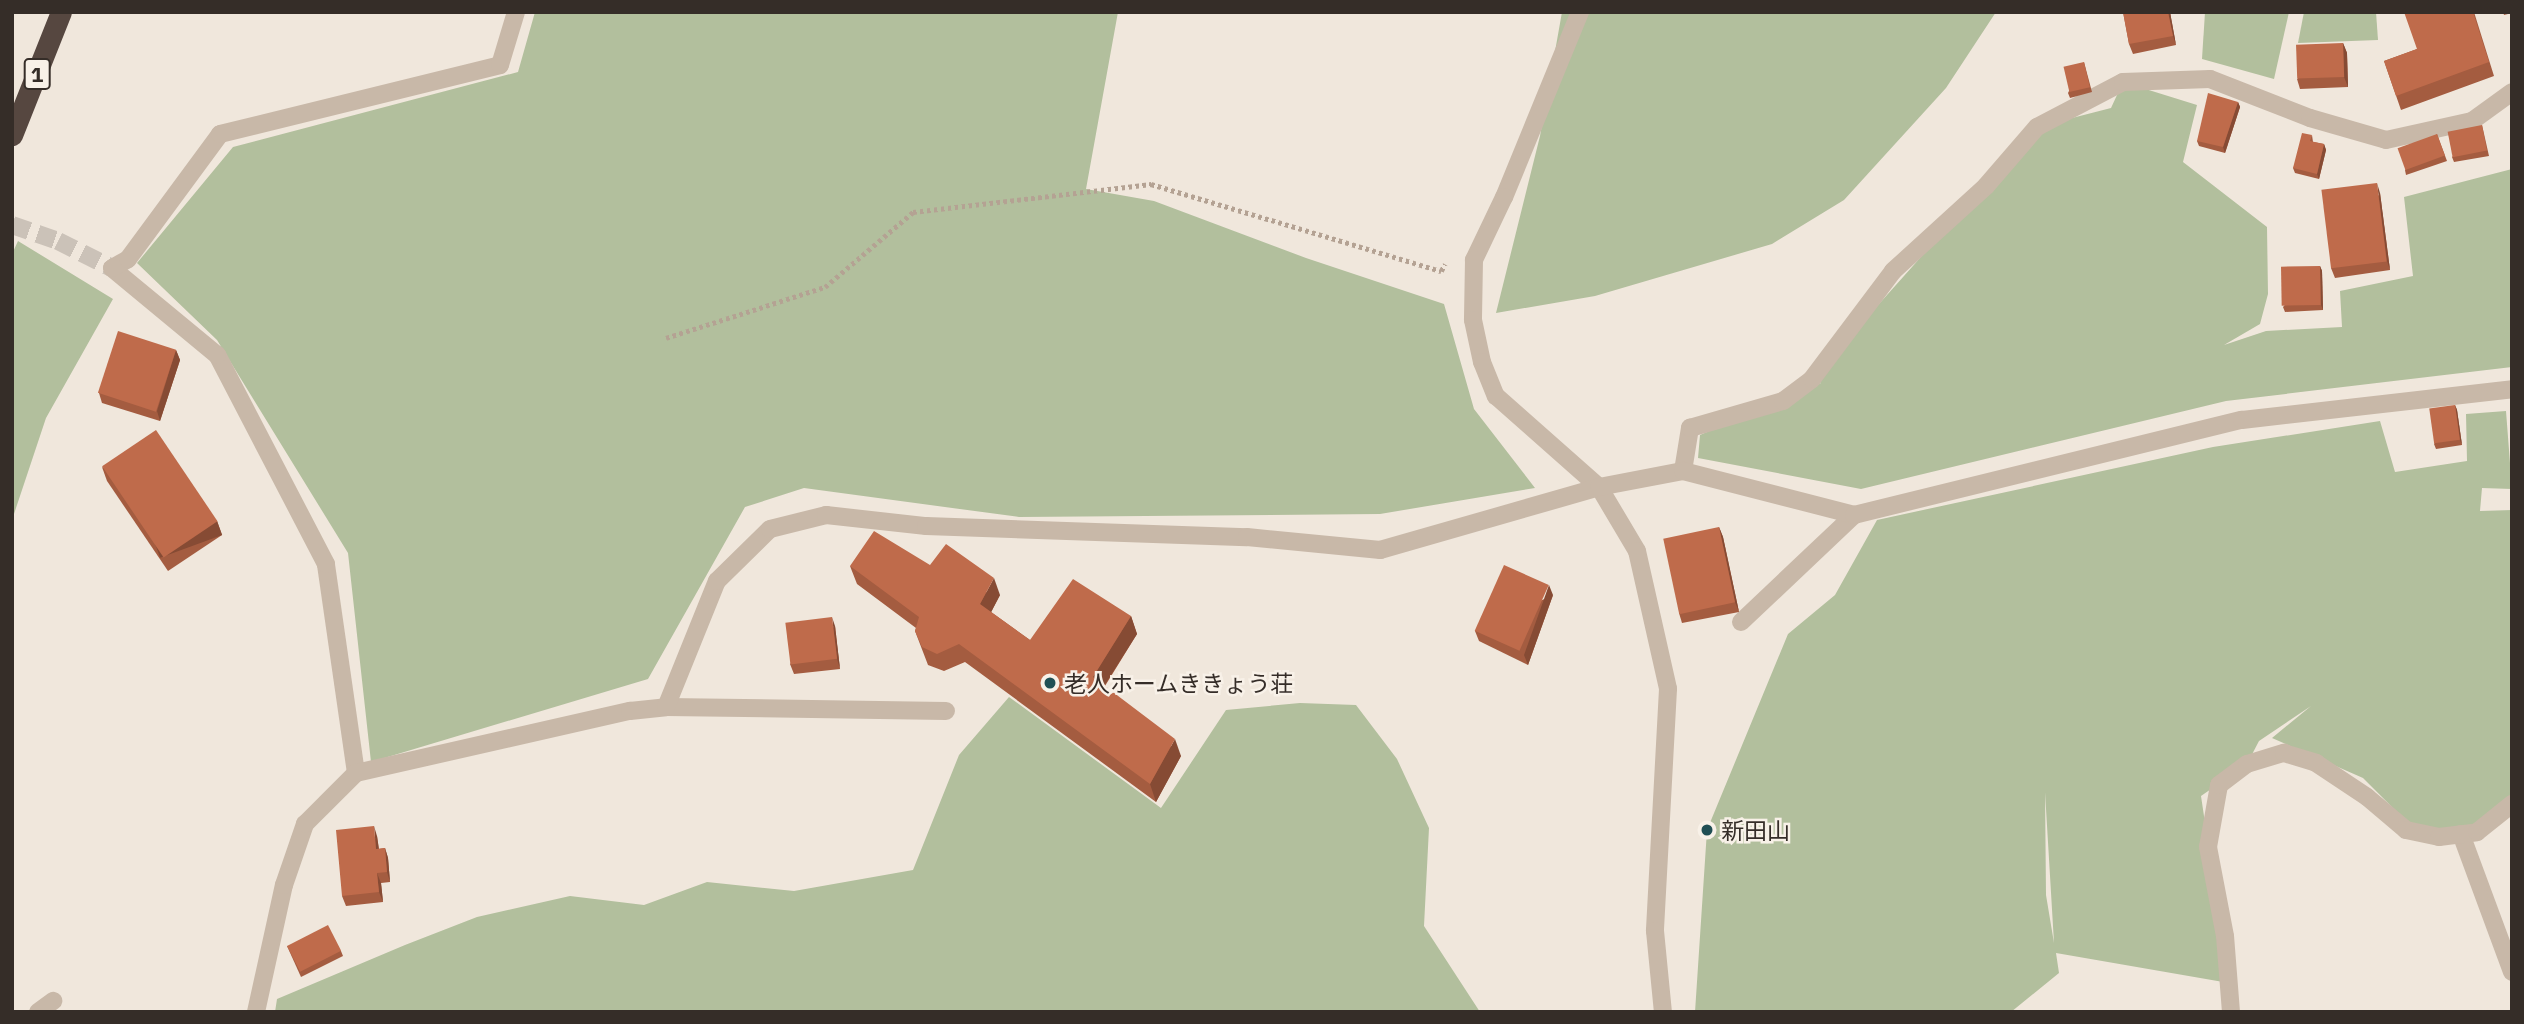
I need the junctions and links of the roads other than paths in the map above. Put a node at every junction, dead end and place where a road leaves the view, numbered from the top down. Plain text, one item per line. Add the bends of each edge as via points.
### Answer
1 (61, 12) edge
2 (516, 12) edge
3 (1580, 12) edge
4 (2512, 92) edge
5 (12, 135) edge
6 (2512, 389) edge
7 (1683, 471) junction
8 (1599, 487) junction
9 (1854, 514) junction
10 (1741, 622) dead end
11 (666, 707) junction
12 (946, 711) dead end
13 (356, 774) junction
14 (2512, 804) edge
15 (2461, 834) junction
16 (2512, 972) edge
17 (53, 1001) dead end
18 (38, 1012) edge
19 (256, 1012) edge
20 (1663, 1012) edge
21 (2231, 1012) edge

1 - 5 highway, 1
2 - 13 street via 500,65 220,134 128,259 112,268 216,355 326,564
3 - 8 street via 1474,260 1473,320 1482,362 1496,396
4 - 7 street via 2472,121 2386,140 2310,118 2210,79 2123,82 2038,127 1986,186 1893,271 1812,379 1783,401 1690,428
6 - 9 street via 2242,420
7 - 8 street
7 - 9 street
8 - 11 street via 1380,550 1247,537 926,526 826,514 770,529 717,581
8 - 20 street via 1637,551 1668,690 1655,931
9 - 10 street
11 - 12 street
11 - 13 street via 630,711
13 - 19 street via 305,824 284,885
14 - 15 street via 2477,832
15 - 16 street
15 - 21 street via 2439,837 2406,830 2316,763 2284,753 2247,764 2219,785 2208,847 2225,936
17 - 18 street

